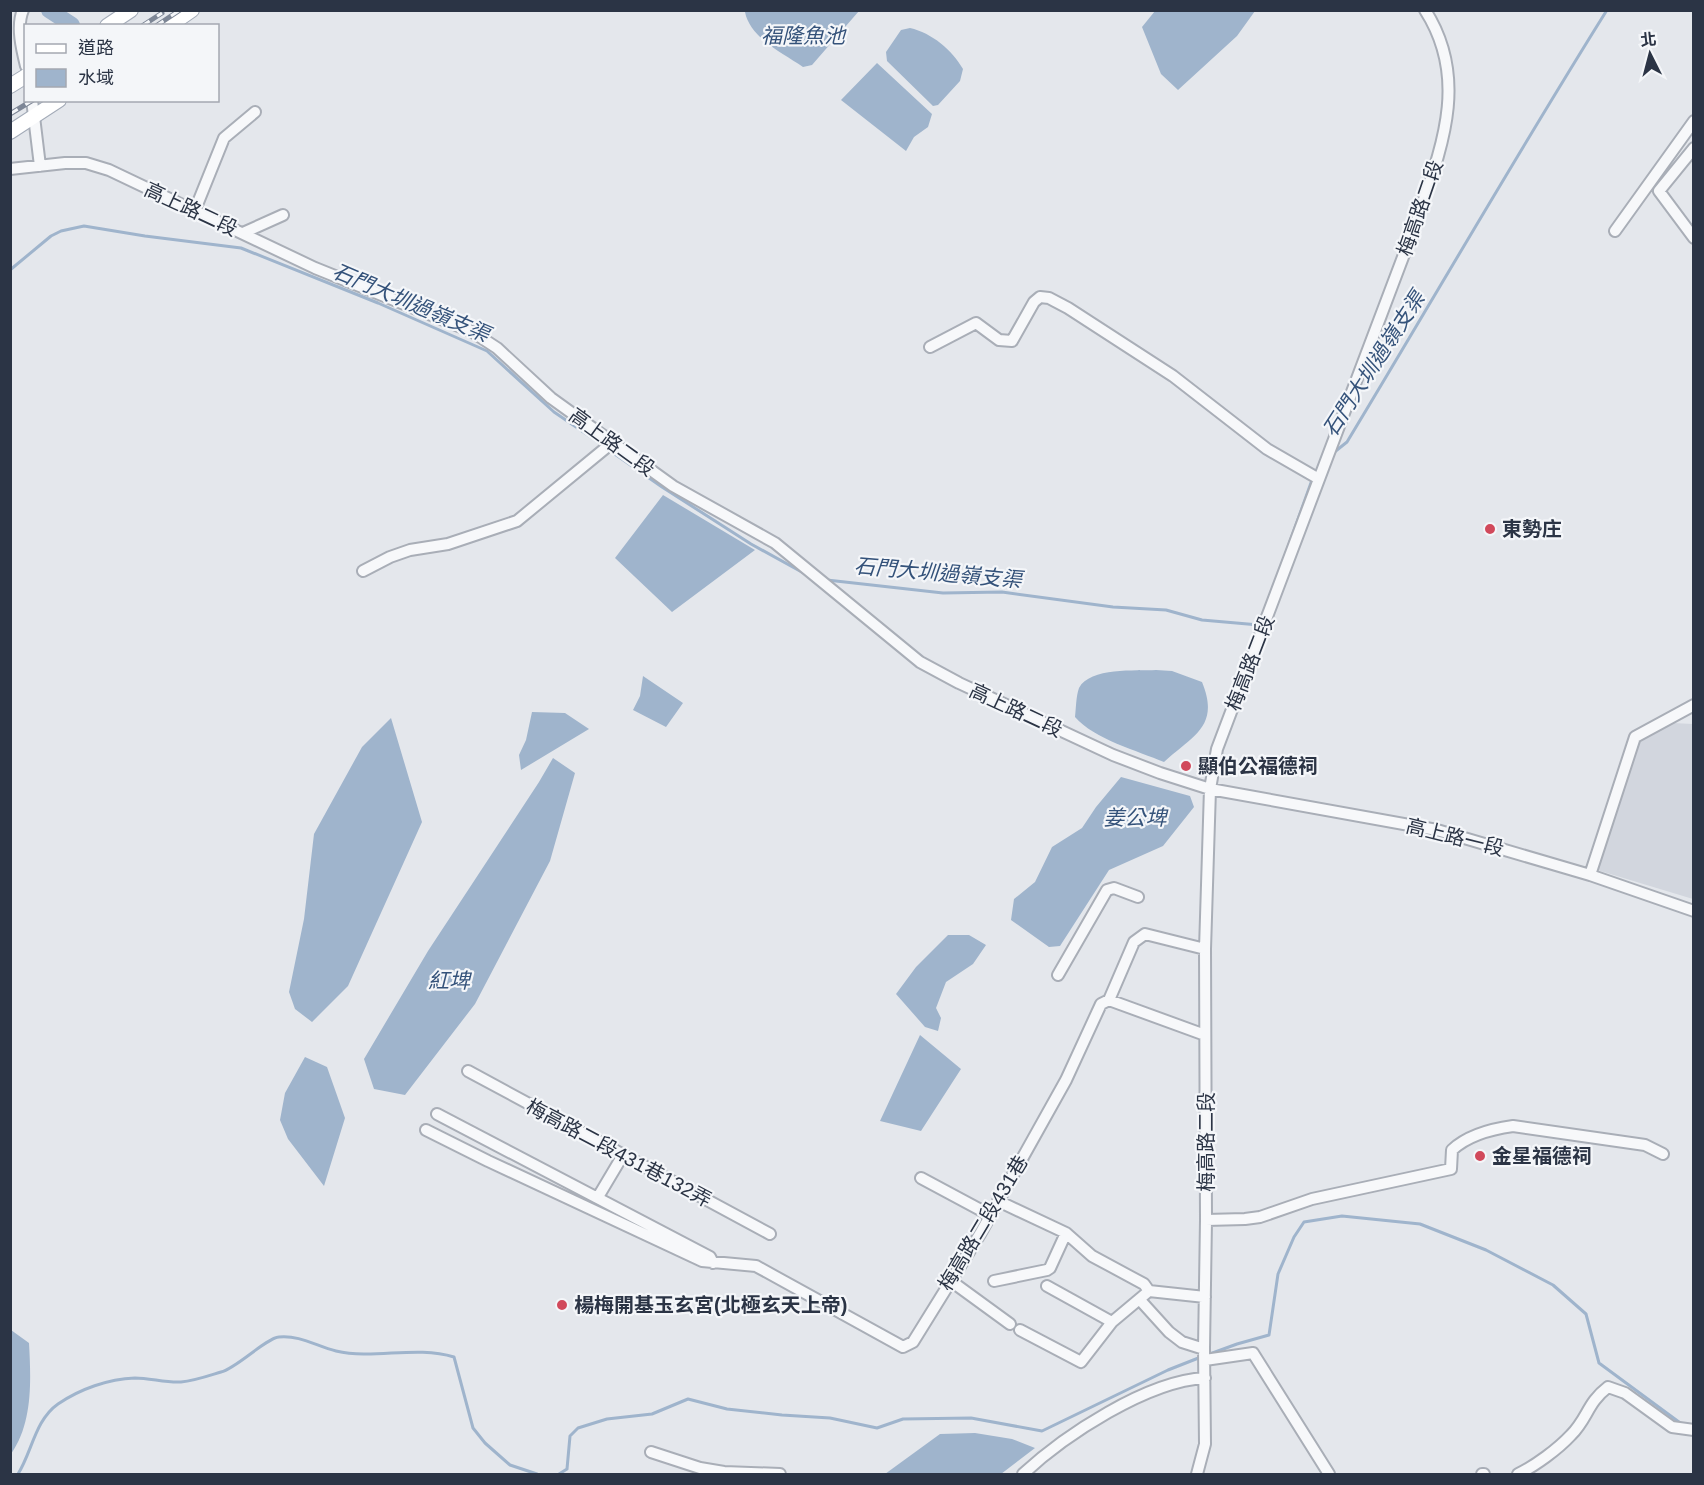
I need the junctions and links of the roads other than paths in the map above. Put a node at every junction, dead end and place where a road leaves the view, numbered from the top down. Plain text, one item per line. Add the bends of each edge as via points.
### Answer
1 (23, 10) edge
2 (131, 10) edge
3 (192, 10) edge
4 (1425, 10) edge
5 (110, 24) edge
6 (172, 24) edge
7 (24, 54) edge
8 (24, 77) edge
9 (10, 86) edge
10 (32, 102) edge
11 (56, 102) edge
12 (255, 112) dead end
13 (34, 118) junction
14 (1694, 121) edge
15 (10, 132) edge
16 (1694, 148) edge
17 (40, 166) junction
18 (10, 169) edge
19 (195, 210) junction
20 (283, 215) dead end
21 (1615, 231) dead end
22 (243, 233) junction
23 (1693, 236) edge
24 (930, 347) dead end
25 (608, 446) junction
26 (1315, 477) junction
27 (363, 571) dead end
28 (1694, 705) edge
29 (1210, 789) junction
30 (1590, 875) junction
31 (1138, 897) dead end
32 (1694, 911) edge
33 (1204, 950) junction
34 (1058, 975) dead end
35 (1109, 1000) junction
36 (1205, 1035) junction
37 (468, 1071) dead end
38 (437, 1114) dead end
39 (426, 1130) dead end
40 (1663, 1154) dead end
41 (623, 1155) junction
42 (921, 1178) dead end
43 (598, 1197) junction
44 (998, 1201) junction
45 (990, 1215) junction
46 (1206, 1220) junction
47 (1066, 1233) junction
48 (770, 1234) dead end
49 (713, 1263) junction
50 (951, 1281) junction
51 (994, 1281) dead end
52 (1047, 1286) dead end
53 (1149, 1291) junction
54 (1204, 1297) junction
55 (1140, 1300) junction
56 (1112, 1322) junction
57 (1204, 1354) junction
58 (1205, 1378) junction
59 (1689, 1430) edge
60 (651, 1452) dead end
61 (780, 1474) edge
62 (1023, 1474) edge
63 (1197, 1474) edge
64 (1329, 1474) edge
65 (1518, 1474) edge

1 - 7 street via 20,29
2 - 5 main road
3 - 6 main road
4 - 26 street, 梅高路二段 via 1440,36 1448,64 1450,88 1443,144 1327,459
8 - 9 main road
10 - 13 street
11 - 13 main road
12 - 19 street via 224,138
13 - 15 main road
13 - 17 street
14 - 21 street
16 - 23 street via 1659,191
17 - 18 street, 高上路二段
17 - 19 street, 高上路二段 via 86,163
19 - 22 street, 高上路二段
20 - 22 street
22 - 25 street, 高上路二段 via 315,268 471,331 497,348
24 - 26 street via 976,323 999,340 1012,341 1034,302 1040,297 1049,298 1173,376 1267,449
25 - 27 street via 517,520 448,544 410,550
25 - 29 street, 高上路二段 via 775,543 920,662 1113,755
26 - 29 street, 梅高路二段 via 1217,749
28 - 30 street via 1635,737
29 - 30 street, 高上路一段 via 1437,830
29 - 33 street, 梅高路二段
30 - 32 street, 高上路一段
31 - 34 street via 1114,888 1107,890
33 - 35 street, 梅高路二段431巷 via 1145,934 1138,937
33 - 36 street, 梅高路二段
35 - 36 street
35 - 44 street, 梅高路二段431巷 via 1101,1004 1066,1080
36 - 46 street, 梅高路二段
37 - 41 street, 梅高路二段431巷132弄
38 - 43 street
39 - 49 street, 梅高路二段431巷
40 - 46 street via 1645,1145 1513,1126 1495,1129 1457,1146 1452,1150 1451,1169 1312,1199 1260,1217
41 - 43 street
41 - 48 street, 梅高路二段431巷132弄
42 - 45 street
43 - 49 street via 710,1257
44 - 45 street, 梅高路二段431巷
44 - 47 street
45 - 50 street, 梅高路二段431巷
46 - 54 street, 梅高路二段
47 - 51 street via 1047,1270
47 - 53 street via 1092,1256 1144,1284
49 - 50 street, 梅高路二段431巷 via 756,1266 903,1347 913,1342
50 - 56 street via 1015,1327 1081,1362
52 - 56 street
53 - 54 street
53 - 55 street
54 - 57 street, 梅高路二段
55 - 56 street
55 - 57 street via 1169,1332
57 - 58 street, 梅高路二段
57 - 64 street via 1253,1353
58 - 62 street via 1160,1387 1097,1419 1046,1453
58 - 63 street, 梅高路二段 via 1205,1444
59 - 65 street via 1672,1427 1625,1393 1608,1387 1592,1401 1572,1435
60 - 61 street via 700,1468

